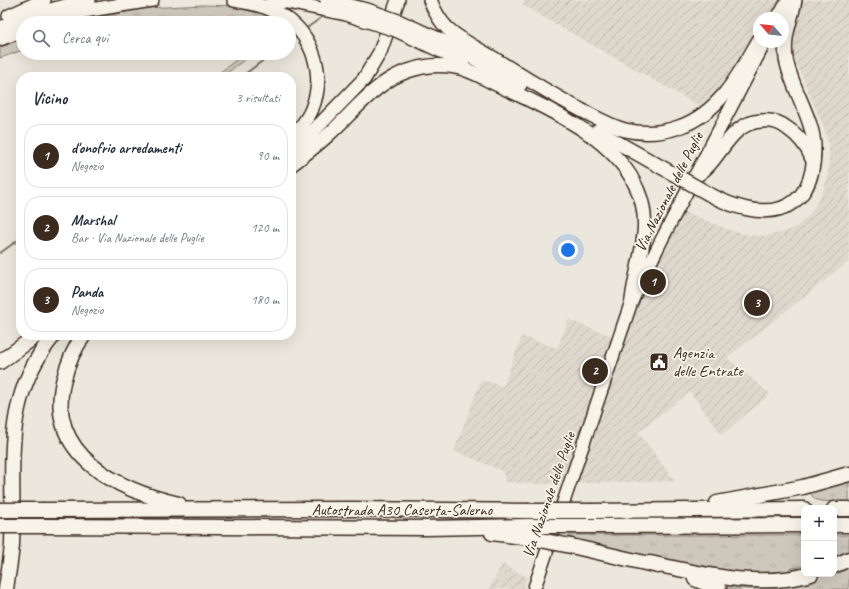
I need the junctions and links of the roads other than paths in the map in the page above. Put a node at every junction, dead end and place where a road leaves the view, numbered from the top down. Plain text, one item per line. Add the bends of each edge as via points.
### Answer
1 (44, 0) edge
2 (89, 0) edge
3 (152, 0) edge
4 (234, 0) edge
5 (272, 0) edge
6 (328, 0) edge
7 (397, 0) edge
8 (430, 0) edge
9 (788, 0) edge
10 (795, 0) edge
11 (781, 12) edge
12 (34, 16) edge
13 (67, 16) edge
14 (283, 16) edge
15 (0, 20) edge
16 (16, 22) edge
17 (396, 22) junction
18 (296, 27) edge
19 (0, 28) edge
20 (16, 33) edge
21 (0, 39) edge
22 (451, 45) junction
23 (754, 48) edge
24 (762, 48) edge
25 (518, 74) junction
26 (511, 90) junction
27 (572, 123) junction
28 (296, 132) edge
29 (603, 135) junction
30 (306, 137) junction
31 (296, 144) edge
32 (296, 148) edge
33 (296, 161) edge
34 (812, 161) junction
35 (694, 177) junction
36 (632, 300) junction
37 (30, 340) edge
38 (50, 340) edge
39 (81, 340) edge
40 (0, 362) edge
41 (849, 474) edge
42 (801, 509) edge
43 (837, 509) edge
44 (849, 509) edge
45 (0, 510) edge
46 (207, 510) junction
47 (678, 510) junction
48 (801, 525) edge
49 (837, 525) edge
50 (849, 525) edge
51 (0, 526) edge
52 (529, 532) junction
53 (849, 559) edge
54 (650, 563) junction
55 (837, 565) edge
56 (801, 576) edge
57 (6, 589) edge
58 (534, 589) edge
59 (719, 589) edge

1 - 15 highway
2 - 12 highway
3 - 13 highway
4 - 14 highway via 257,4
5 - 17 highway, bridge
6 - 17 highway, bridge via 367,10
7 - 17 highway
8 - 25 highway via 438,16 455,35
9 - 11 main road
10 - 34 highway via 787,25 786,60 810,128 814,148
16 - 19 highway
17 - 22 highway
17 - 26 highway
17 - 30 highway via 364,79
18 - 28 highway via 312,50 318,70 316,96 310,113
20 - 21 highway
22 - 25 highway
22 - 29 highway
23 - 25 highway via 729,89 710,110 679,127 662,131 637,132 611,125
24 - 35 main road, Via Nazionale delle Puglie
26 - 27 highway
26 - 33 highway via 455,66 408,71 383,84
27 - 29 highway
27 - 36 highway via 616,156 638,191 645,226
29 - 34 highway, bridge via 729,204 758,211 779,210 791,205 805,189
30 - 31 highway
30 - 32 highway
34 - 35 highway via 803,143 784,125 772,120 753,122 741,127 731,136 702,173
35 - 36 main road, Via Nazionale delle Puglie
36 - 58 main road, Via Nazionale delle Puglie
37 - 40 highway
38 - 57 highway via 26,379 13,417 12,544
39 - 46 highway via 66,370 60,394 66,430 75,448 99,472 133,490 153,498
41 - 47 highway via 803,487
42 - 47 highway, Autostrada A30 Caserta-Salerno
43 - 44 highway
45 - 46 highway, Autostrada A30 Caserta-Salerno, bridge
46 - 47 highway, Autostrada A30 Caserta-Salerno, bridge
48 - 52 highway, Autostrada A30 Caserta-Salerno, bridge via 594,526
49 - 50 highway
51 - 52 highway, Autostrada A30 Caserta-Salerno, bridge via 448,527
52 - 54 highway, bridge via 571,546
53 - 55 highway
54 - 56 highway via 746,581
54 - 59 highway

